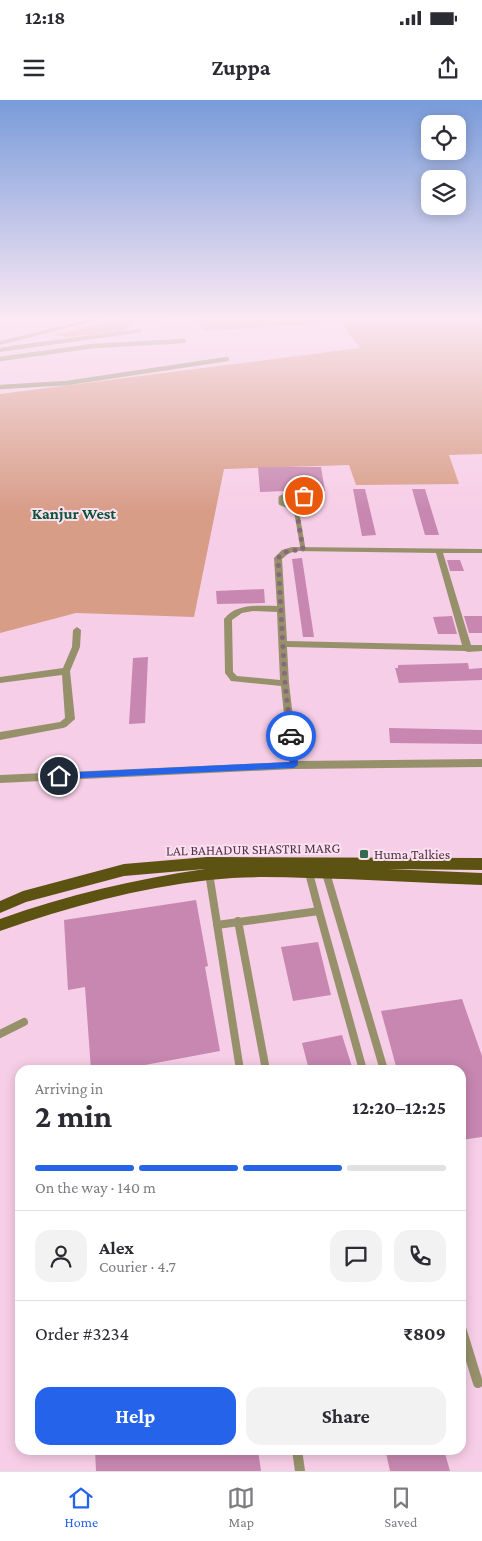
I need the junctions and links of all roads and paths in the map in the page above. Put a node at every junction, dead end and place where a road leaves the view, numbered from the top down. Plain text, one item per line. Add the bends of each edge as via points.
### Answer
1 (67, 383) edge
2 (0, 387) edge
3 (296, 508) junction
4 (303, 549) junction
5 (439, 551) junction
6 (482, 551) edge
7 (282, 609) junction
8 (77, 630) dead end
9 (283, 644) junction
10 (482, 648) edge
11 (468, 649) junction
12 (66, 671) junction
13 (0, 680) edge
14 (285, 683) junction
15 (0, 736) edge
16 (482, 763) edge
17 (294, 765) junction
18 (0, 779) edge
19 (482, 864) edge
20 (208, 869) junction
21 (308, 873) junction
22 (326, 873) junction
23 (482, 879) edge
24 (0, 907) edge
25 (320, 911) junction
26 (238, 921) junction
27 (218, 925) junction
28 (0, 926) edge
29 (24, 1022) dead end
30 (0, 1034) edge
31 (239, 1065) edge
32 (265, 1065) edge
33 (362, 1065) edge
34 (383, 1065) edge
35 (466, 1344) edge
36 (478, 1382) dead end
37 (298, 1455) edge
38 (300, 1471) edge

1 - 2 lane
3 - 3 lane via 284,506 281,498 296,493 306,497 306,504
3 - 4 lane
4 - 5 street
4 - 7 street via 285,552 278,558
5 - 6 street
5 - 11 street
7 - 9 street
7 - 14 street via 240,610 232,614 228,620 229,673 234,679
8 - 12 street via 76,647
9 - 11 street
9 - 14 street
10 - 11 street
12 - 13 street
12 - 15 street via 70,719 63,725
14 - 17 street
16 - 17 street
17 - 18 street
19 - 20 main road, LAL BAHADUR SHASTRI MARG
20 - 21 main road, LAL BAHADUR SHASTRI MARG
20 - 24 main road, LAL BAHADUR SHASTRI MARG via 124,870 23,897
20 - 27 lane
20 - 28 main road, LAL BAHADUR SHASTRI MARG via 40,910
21 - 22 main road, LAL BAHADUR SHASTRI MARG
21 - 25 lane
22 - 23 main road, LAL BAHADUR SHASTRI MARG
22 - 34 lane
25 - 26 lane
25 - 33 lane
26 - 27 lane
26 - 32 lane
27 - 31 lane
29 - 30 lane
35 - 36 lane
37 - 38 lane

